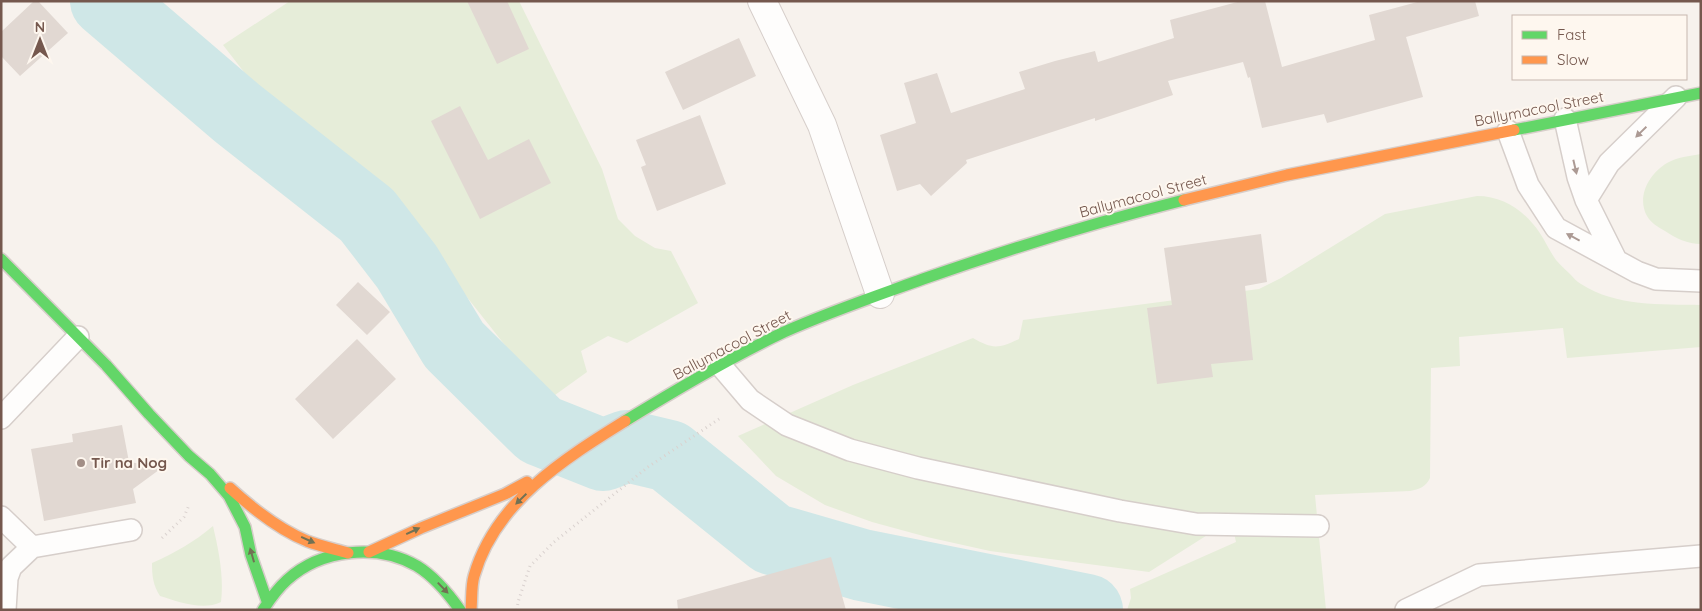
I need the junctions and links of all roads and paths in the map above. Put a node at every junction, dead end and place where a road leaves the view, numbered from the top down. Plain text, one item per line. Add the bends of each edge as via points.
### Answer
1 (762, 1) edge
2 (1701, 93) edge
3 (1676, 98) junction
4 (1565, 119) junction
5 (1508, 131) junction
6 (1586, 200) junction
7 (1, 259) edge
8 (1616, 260) junction
9 (1701, 281) edge
10 (880, 294) junction
11 (78, 337) junction
12 (721, 366) junction
13 (1, 418) edge
14 (720, 418) dead end
15 (574, 455) junction
16 (210, 474) junction
17 (191, 501) dead end
18 (1, 517) edge
19 (1318, 526) dead end
20 (131, 530) dead end
21 (158, 541) dead end
22 (32, 547) junction
23 (369, 552) junction
24 (349, 553) junction
25 (1701, 556) edge
26 (265, 606) edge
27 (5, 610) edge
28 (460, 610) edge
29 (471, 610) edge
30 (517, 610) edge
31 (1406, 610) edge

1 - 10 street via 822,125
2 - 3 main road, Ballymacool Street
3 - 4 main road, Ballymacool Street
3 -> 6 lane via 1609,163
4 - 5 main road, Ballymacool Street
4 -> 6 lane
8 -> 5 lane via 1556,228 1528,185
5 - 10 main road, Ballymacool Street via 1246,184 1126,215 999,253
6 - 8 lane
7 - 11 main road
8 - 9 lane via 1656,279
10 - 12 main road, Ballymacool Street via 782,333
11 - 13 lane
11 - 16 main road via 148,414
12 - 15 main road, Ballymacool Street
12 - 19 lane via 750,400 787,425 850,450 918,468 1196,524
14 - 30 path via 648,467 554,542 530,566
23 -> 15 main road via 505,494
15 -> 29 main road via 516,503 492,532 476,568 470,594
16 -> 24 main road via 290,532
26 -> 16 main road via 245,527 229,496
17 - 21 path via 184,517
18 - 22 lane
20 - 22 lane
22 - 27 lane via 11,567
23 - 24 main road
23 -> 28 main road via 399,558 426,572
24 - 26 main road via 308,565 289,577
25 - 31 lane via 1479,575

